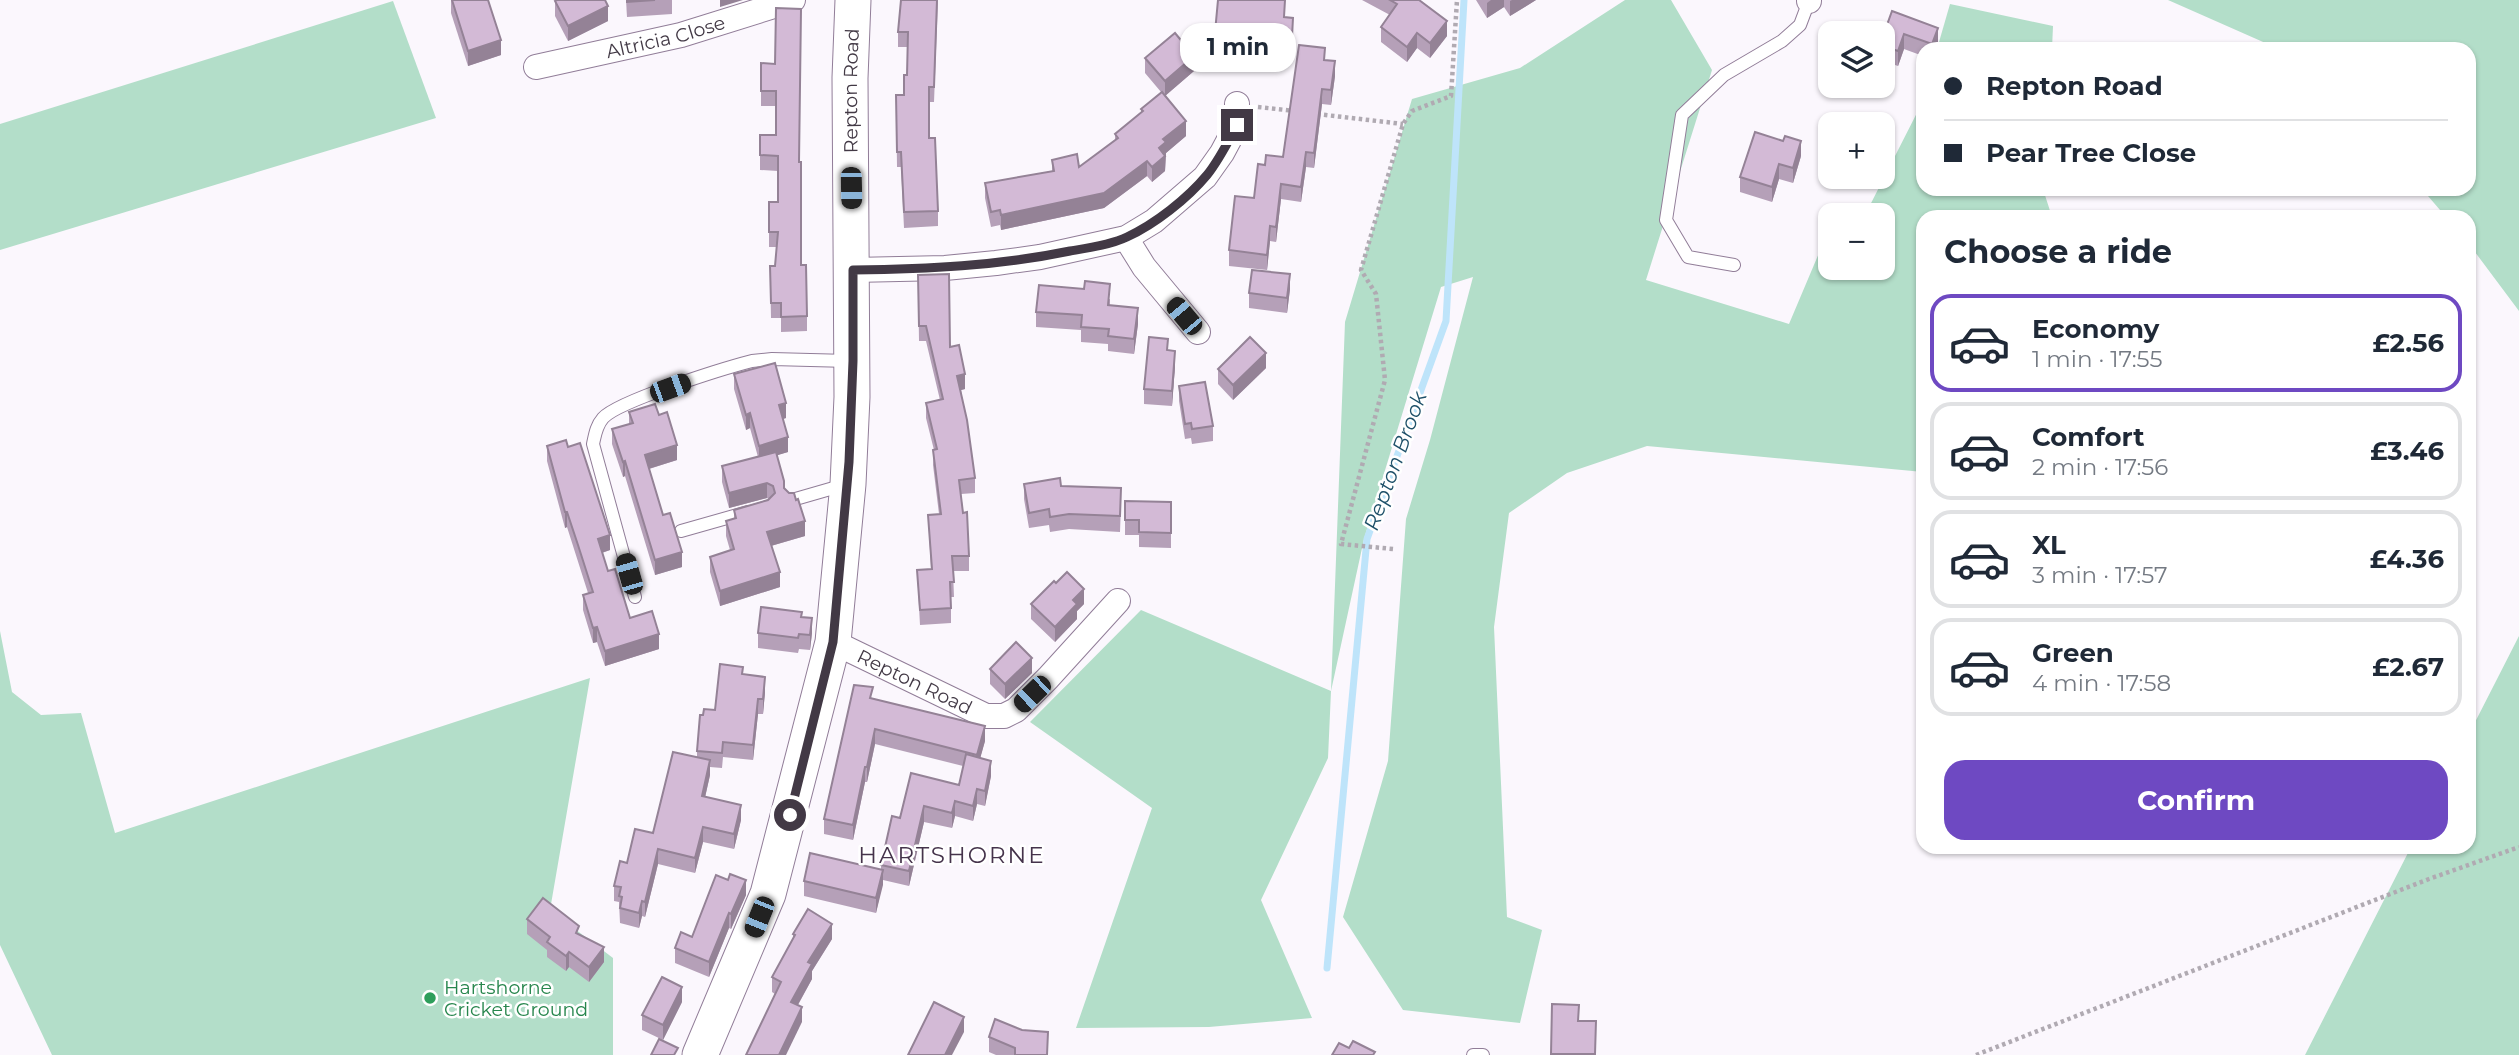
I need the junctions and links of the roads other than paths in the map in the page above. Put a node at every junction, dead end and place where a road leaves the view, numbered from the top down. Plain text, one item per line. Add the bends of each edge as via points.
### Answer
1 (793, 0) edge
2 (853, 0) edge
3 (1809, 1) edge
4 (536, 67) dead end
5 (1237, 104) road end
6 (1126, 238) junction
7 (1734, 265) dead end
8 (853, 270) junction
9 (1198, 332) dead end
10 (853, 361) junction
11 (848, 484) junction
12 (792, 500) edge
13 (766, 507) edge
14 (681, 531) dead end
15 (635, 597) dead end
16 (1118, 601) dead end
17 (833, 642) junction
18 (700, 1055) edge
19 (1473, 1055) edge
20 (1483, 1055) edge

1 - 4 street, Altricia Close via 681,35
2 - 8 street, Repton Road
3 - 7 lane via 1800,25 1724,75 1682,115 1666,220 1688,257
5 - 6 street via 1237,125 1205,177 1154,221
6 - 8 street via 996,263
6 - 9 street
8 - 10 street, Repton Road
10 - 11 street, Repton Road
10 - 15 lane via 752,361 629,403 604,417 597,428 594,452
11 - 12 lane
11 - 17 street, Repton Road
13 - 14 lane
16 - 17 street, Repton Road via 1048,678 1004,716 986,716
17 - 18 street, Repton Road via 768,894
19 - 20 lane

